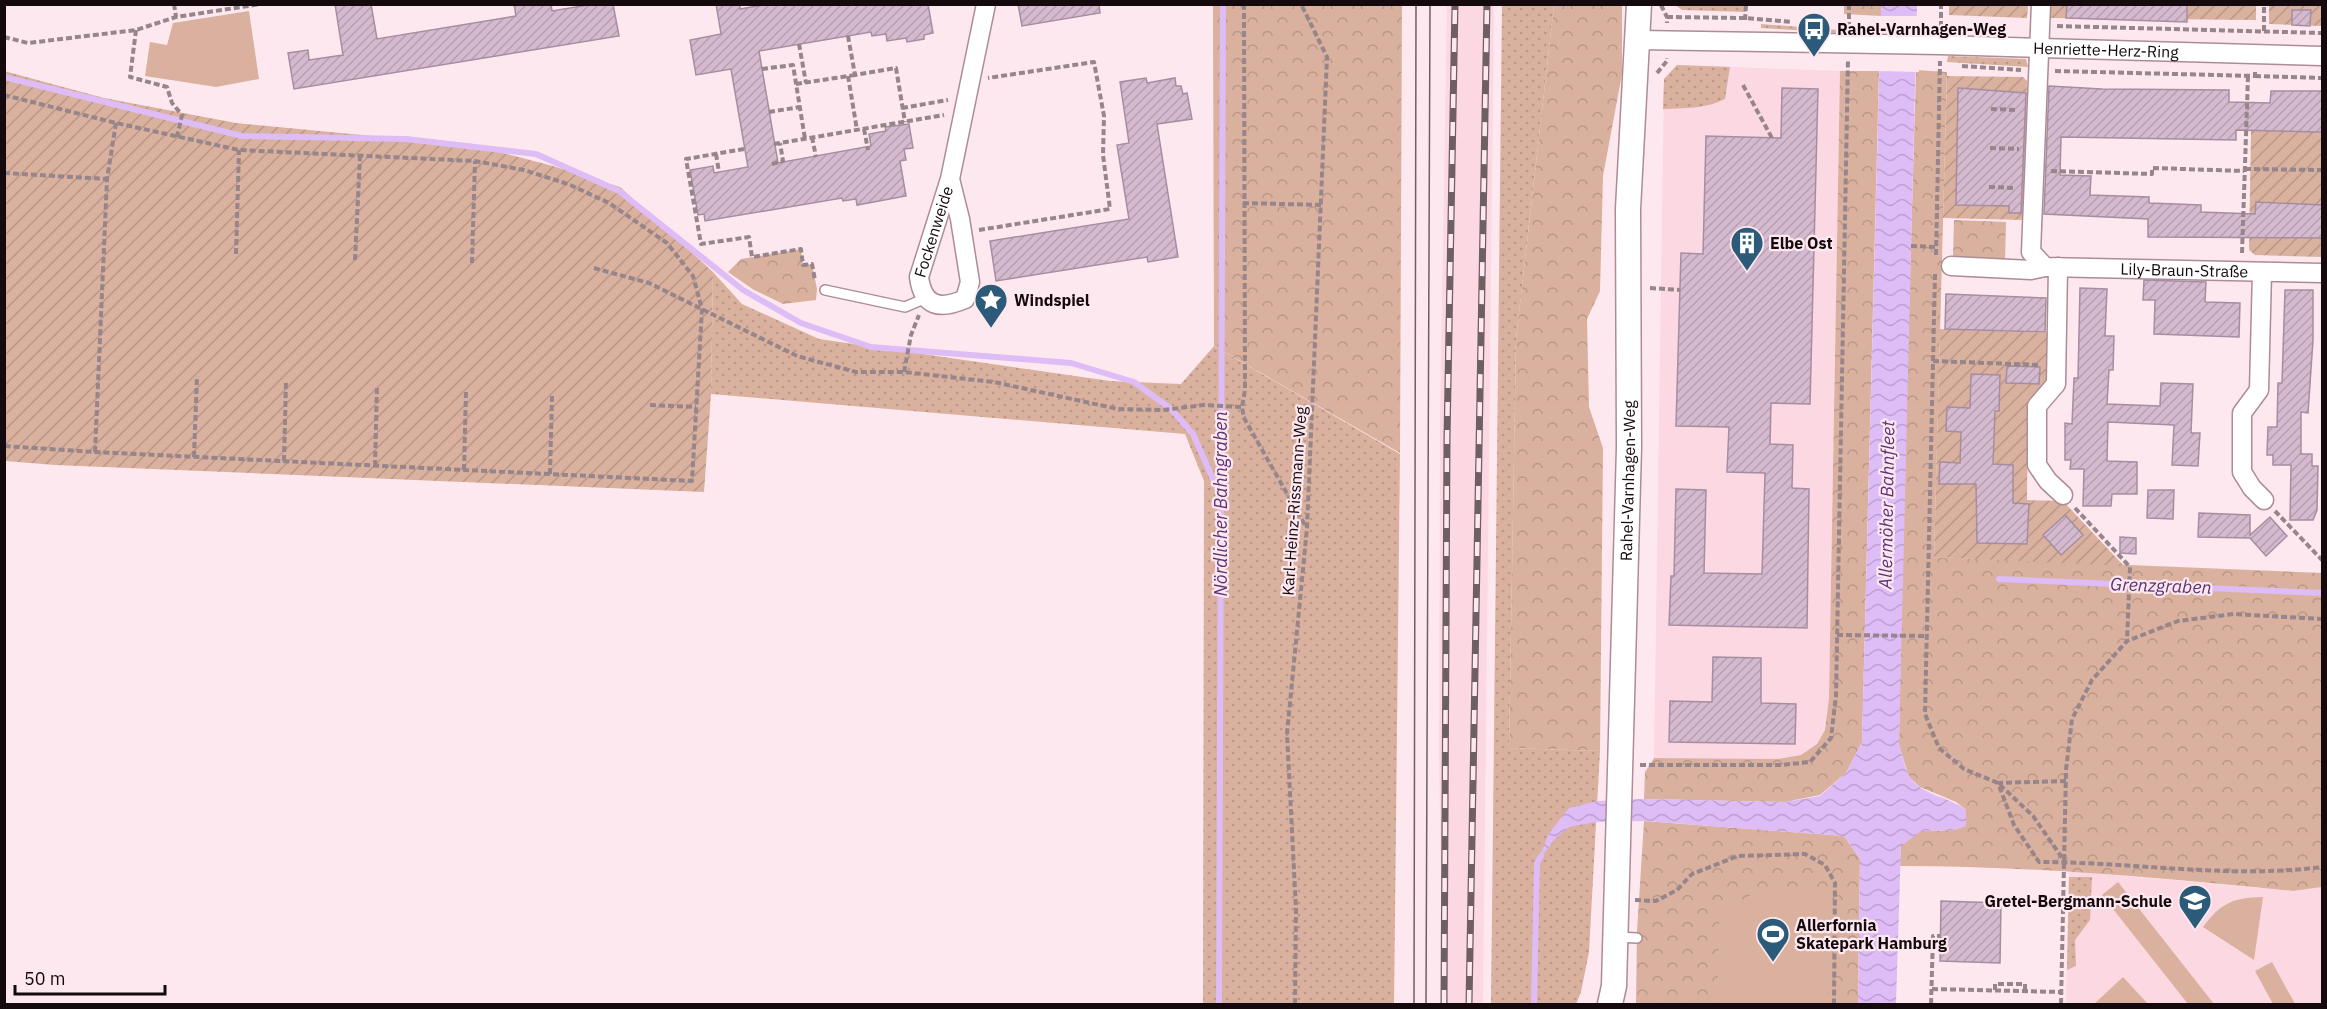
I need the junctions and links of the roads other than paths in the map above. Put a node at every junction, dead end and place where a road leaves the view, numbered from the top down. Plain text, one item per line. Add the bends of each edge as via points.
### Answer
1 (986, 4) edge
2 (1639, 4) edge
3 (2041, 4) edge
4 (1638, 40) junction
5 (2040, 48) junction
6 (2322, 56) edge
7 (950, 179) junction
8 (1941, 263) road end
9 (2041, 264) junction
10 (2262, 272) junction
11 (2322, 273) edge
12 (825, 290) road end
13 (926, 298) junction
14 (2062, 495) road end
15 (2264, 500) road end
16 (1610, 1005) edge

1 - 7 street, Fockenweide
2 - 4 street, Rahel-Varnhagen-Weg
3 - 5 street
4 - 5 street, Henriette-Herz-Ring via 1848,53 1940,37
4 - 16 street, Rahel-Varnhagen-Weg via 1628,209 1629,447 1617,900 1626,937
5 - 6 street, Henriette-Herz-Ring
5 - 9 street via 2034,179
7 - 13 street, Fockenweide via 919,277
7 - 13 street, Fockenweide via 970,282 965,299 949,306
8 - 9 street, Lily-Braun-Straße
9 - 10 street, Lily-Braun-Straße
9 - 14 street via 2056,384 2037,406 2037,465
10 - 11 street, Lily-Braun-Straße
10 - 15 street via 2259,390 2242,413 2242,472
12 - 13 lane via 905,307

